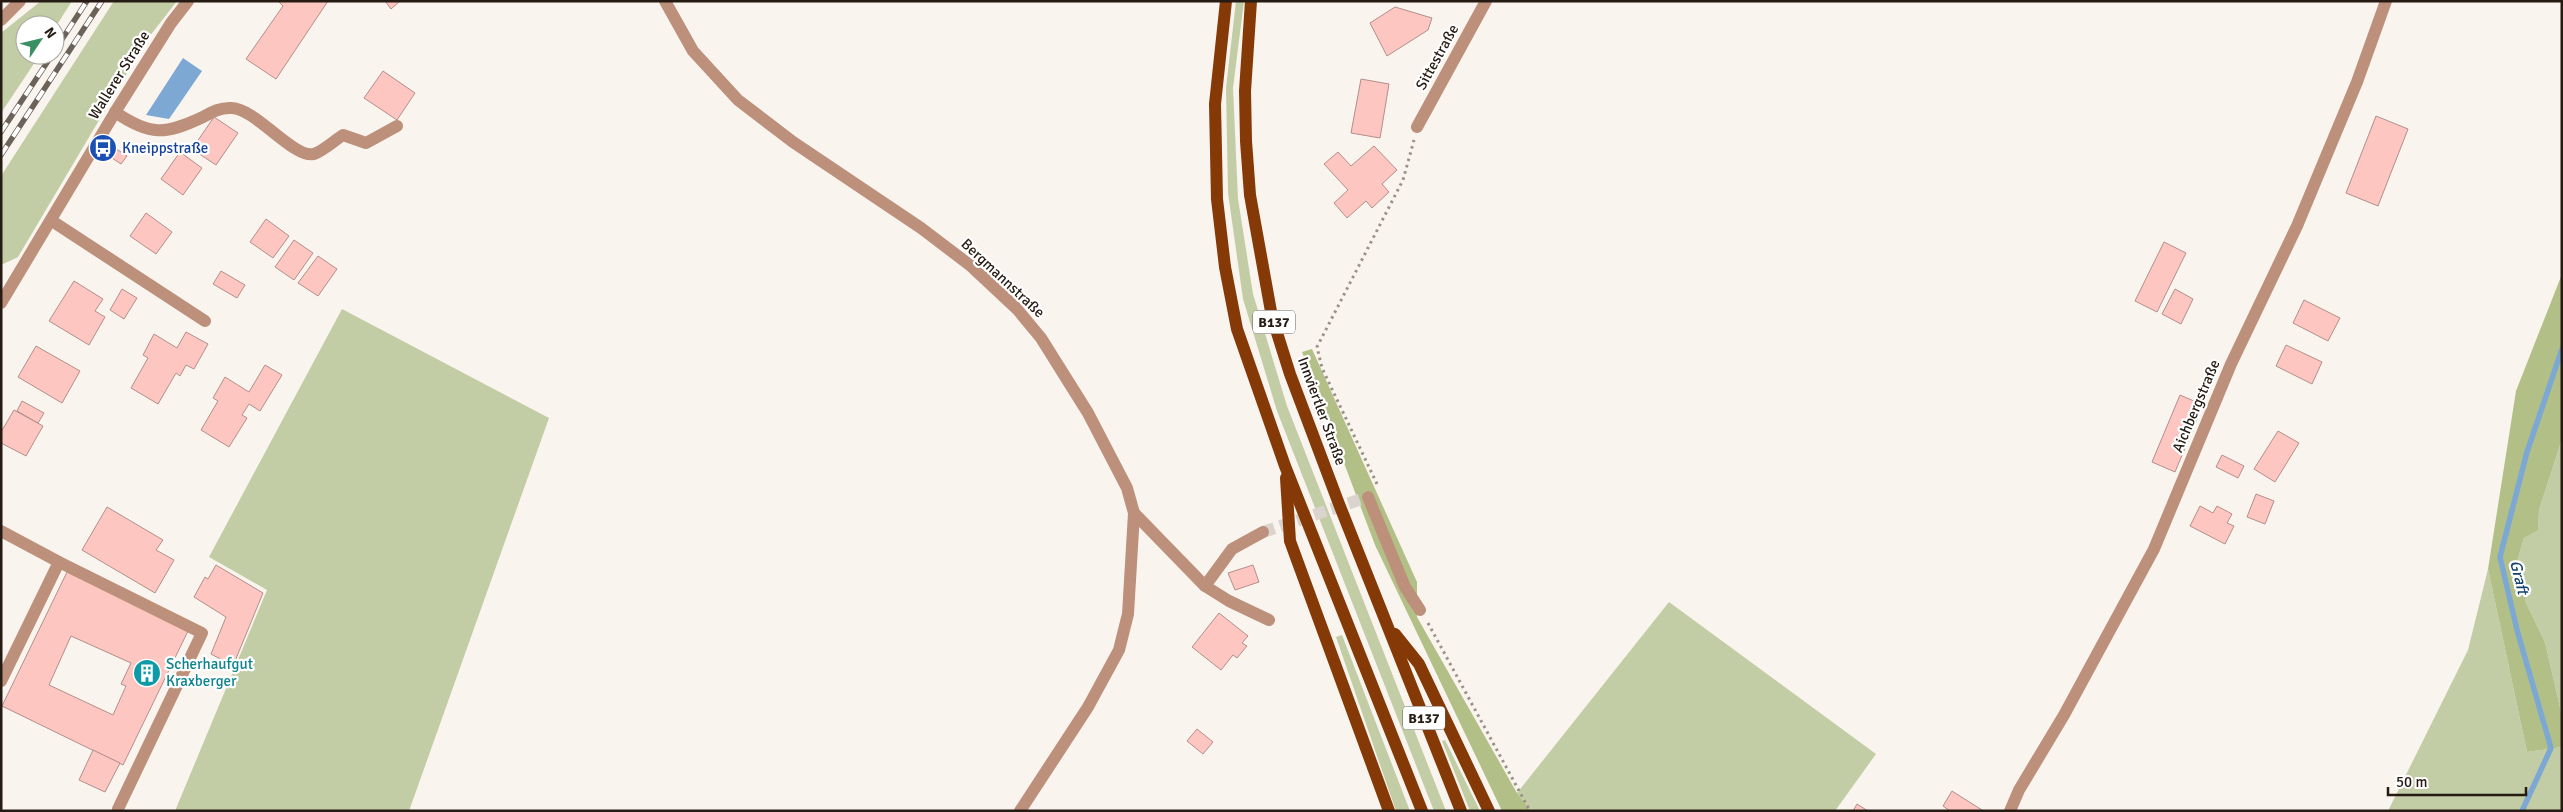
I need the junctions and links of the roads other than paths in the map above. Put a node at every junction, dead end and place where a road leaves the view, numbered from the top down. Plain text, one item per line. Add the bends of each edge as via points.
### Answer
1 (20, 1) edge
2 (188, 1) edge
3 (665, 1) edge
4 (1226, 1) edge
5 (1251, 1) edge
6 (1486, 1) edge
7 (2386, 1) edge
8 (1, 20) edge
9 (115, 112) junction
10 (397, 126) dead end
11 (1417, 127) road end
12 (52, 221) junction
13 (1, 276) edge
14 (13, 283) junction
15 (1, 303) edge
16 (205, 321) dead end
17 (1285, 466) junction
18 (1368, 497) dead end
19 (1134, 513) junction
20 (1, 531) edge
21 (1263, 532) tunnel mouth
22 (59, 562) junction
23 (1205, 586) junction
24 (1420, 610) road end
25 (1269, 620) dead end
26 (1387, 625) junction
27 (1, 681) edge
28 (118, 808) dead end
29 (1020, 811) edge
30 (1389, 811) edge
31 (1422, 811) edge
32 (1460, 811) edge
33 (1489, 811) edge
34 (2010, 811) edge

1 - 8 street
2 - 9 street, Wallerer Straße
3 - 19 street, Bergmannstraße via 693,51 738,100 793,142 921,228 971,266 1017,309 1041,338 1088,413 1126,488
4 - 17 main road, B137 via 1215,104 1217,199 1224,257 1237,329
5 - 26 main road, Innviertler Straße / B137 via 1244,91 1246,141 1250,195 1272,317 1335,495
6 - 11 street, Sittestraße
7 - 34 street, Aichbergstraße via 2297,226 2231,364 2154,548
9 - 10 street via 129,122 154,132 180,128 218,109 233,108 250,115 302,152 314,154 343,135 366,143
9 - 12 street, Wallerer Straße
12 - 14 street, Wallerer Straße
12 - 16 street
13 - 14 street
14 - 15 street, Wallerer Straße
17 - 30 main road via 1290,541
17 - 31 main road, B137
18 - 24 street via 1405,587
19 - 23 street
19 - 29 street, Bergmannstraße via 1128,614 1119,650 1088,707
20 - 22 street
21 - 23 street via 1232,549
22 - 27 street
22 - 28 street via 202,632
23 - 25 street
26 - 32 main road, Innviertler Straße / B137
26 - 33 main road via 1419,664

